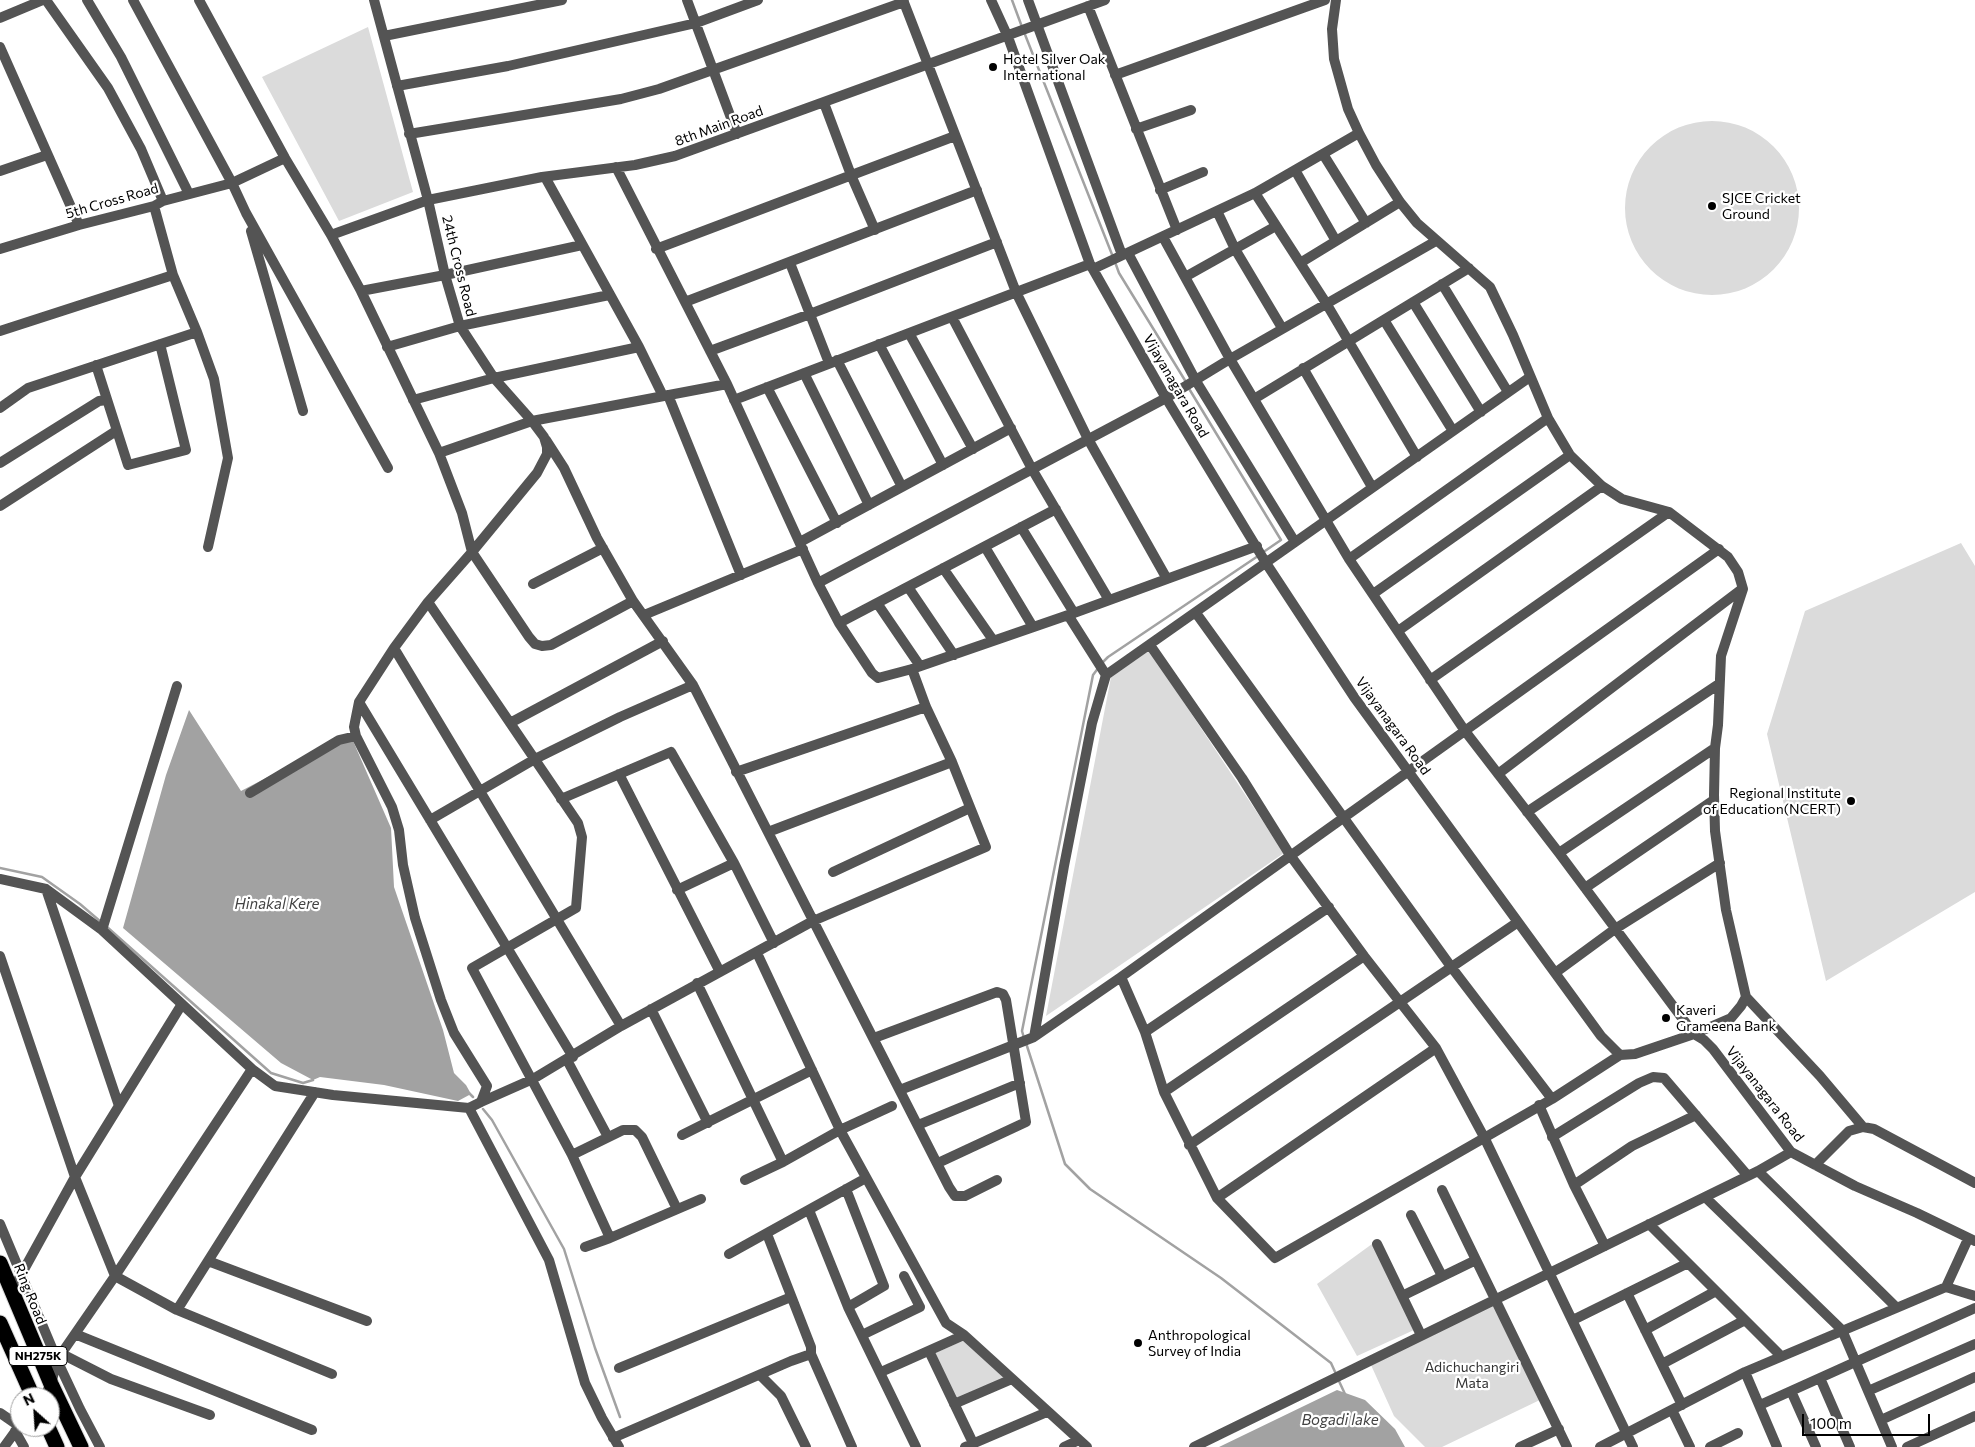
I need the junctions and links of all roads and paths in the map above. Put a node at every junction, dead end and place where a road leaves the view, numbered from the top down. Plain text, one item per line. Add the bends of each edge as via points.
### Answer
1 (44, 0) edge
2 (87, 0) edge
3 (133, 0) edge
4 (199, 0) edge
5 (374, 0) edge
6 (562, 0) edge
7 (687, 0) edge
8 (758, 0) edge
9 (991, 0) edge
10 (1028, 0) edge
11 (1105, 0) edge
12 (1325, 0) edge
13 (1336, 0) edge
14 (904, 1) edge
15 (1088, 6) junction
16 (0, 18) edge
17 (696, 23) junction
18 (1038, 25) junction
19 (384, 36) junction
20 (1008, 37) junction
21 (0, 47) edge
22 (928, 65) junction
23 (714, 70) junction
24 (1115, 76) junction
25 (397, 86) junction
26 (824, 103) junction
27 (1191, 110) dead end
28 (1136, 129) junction
29 (1359, 133) junction
30 (409, 134) junction
31 (737, 134) junction
32 (956, 136) junction
33 (1323, 154) junction
34 (47, 155) junction
35 (285, 158) junction
36 (616, 168) junction
37 (1295, 170) junction
38 (0, 171) edge
39 (1203, 172) dead end
40 (851, 175) junction
41 (545, 177) junction
42 (232, 183) junction
43 (977, 190) junction
44 (1160, 190) junction
45 (1255, 193) junction
46 (190, 194) junction
47 (428, 200) junction
48 (1400, 202) junction
49 (159, 204) junction
50 (1217, 211) junction
51 (246, 213) junction
52 (1366, 223) junction
53 (78, 225) junction
54 (1276, 226) junction
55 (875, 230) junction
56 (1177, 230) junction
57 (331, 235) junction
58 (1163, 237) junction
59 (1336, 241) junction
60 (1436, 241) junction
61 (997, 242) junction
62 (582, 245) junction
63 (0, 249) edge
64 (656, 249) junction
65 (1235, 249) junction
66 (1125, 254) junction
67 (790, 263) junction
68 (1300, 263) junction
69 (1091, 266) junction
70 (1469, 268) junction
71 (173, 275) junction
72 (445, 275) junction
73 (1184, 277) junction
74 (1442, 284) junction
75 (361, 291) junction
76 (1016, 292) junction
77 (609, 295) junction
78 (685, 302) junction
79 (1413, 302) junction
80 (1326, 303) junction
81 (810, 314) junction
82 (952, 317) junction
83 (1384, 320) junction
84 (460, 326) junction
85 (1282, 328) junction
86 (0, 331) edge
87 (197, 332) junction
88 (909, 333) junction
89 (1348, 341) junction
90 (160, 344) junction
91 (879, 344) junction
92 (387, 347) junction
93 (638, 347) junction
94 (710, 350) junction
95 (1230, 359) junction
96 (833, 362) junction
97 (96, 366) junction
98 (1303, 368) junction
99 (804, 373) junction
100 (1530, 377) junction
101 (494, 378) junction
102 (1196, 380) junction
103 (727, 384) junction
104 (767, 386) junction
105 (1508, 392) junction
106 (666, 395) junction
107 (1166, 398) junction
108 (1254, 398) junction
109 (107, 400) junction
110 (413, 400) junction
111 (734, 400) junction
112 (0, 408) edge
113 (303, 411) dead end
114 (1481, 412) junction
115 (1548, 418) junction
116 (532, 421) junction
117 (1011, 428) junction
118 (116, 431) junction
119 (1454, 431) junction
120 (544, 437) junction
121 (1088, 439) junction
122 (973, 449) junction
123 (440, 453) junction
124 (1570, 455) junction
125 (1417, 457) junction
126 (0, 463) edge
127 (943, 465) junction
128 (388, 468) dead end
129 (1032, 469) junction
130 (1602, 486) junction
131 (902, 487) junction
132 (1372, 487) junction
133 (869, 505) junction
134 (0, 506) edge
135 (1056, 509) junction
136 (1669, 512) junction
137 (1327, 521) junction
138 (837, 523) junction
139 (1022, 527) junction
140 (1295, 542) junction
141 (801, 546) junction
142 (1256, 546) junction
143 (208, 547) dead end
144 (985, 547) junction
145 (604, 548) junction
146 (1719, 549) junction
147 (472, 552) junction
148 (1349, 559) junction
149 (1266, 563) junction
150 (943, 568) junction
151 (741, 574) junction
152 (1167, 578) junction
153 (818, 583) junction
154 (533, 584) dead end
155 (908, 587) junction
156 (1743, 588) junction
157 (1373, 594) junction
158 (1109, 600) junction
159 (633, 601) junction
160 (428, 602) junction
161 (877, 603) junction
162 (1196, 613) junction
163 (1071, 614) junction
164 (644, 615) junction
165 (839, 623) junction
166 (1033, 627) junction
167 (1398, 631) junction
168 (993, 640) junction
169 (663, 641) junction
170 (1150, 645) junction
171 (394, 648) junction
172 (954, 655) junction
173 (916, 668) junction
174 (1106, 675) junction
175 (1430, 680) junction
176 (1719, 684) junction
177 (693, 685) junction
178 (177, 686) dead end
179 (359, 702) junction
180 (926, 707) junction
181 (510, 723) junction
182 (1465, 731) junction
183 (356, 736) junction
184 (1714, 748) junction
185 (534, 760) junction
186 (952, 762) junction
187 (1408, 771) junction
188 (736, 772) junction
189 (619, 774) junction
190 (1498, 774) junction
191 (480, 792) junction
192 (250, 793) dead end
193 (561, 799) junction
194 (1714, 800) junction
195 (970, 808) junction
196 (1527, 812) junction
197 (1343, 819) junction
198 (430, 820) junction
199 (768, 832) junction
200 (1559, 853) junction
201 (1290, 855) junction
202 (1720, 862) junction
203 (734, 863) junction
204 (833, 872) dead end
205 (0, 879) edge
206 (1585, 888) junction
207 (46, 889) junction
208 (677, 890) junction
209 (1329, 907) junction
210 (557, 920) junction
211 (813, 921) junction
212 (1518, 922) junction
213 (1615, 928) junction
214 (102, 930) junction
215 (774, 944) junction
216 (508, 948) junction
217 (757, 953) junction
218 (0, 956) edge
219 (1364, 956) junction
220 (1452, 968) junction
221 (720, 972) junction
222 (1554, 973) junction
223 (1121, 977) junction
224 (697, 983) junction
225 (1746, 996) junction
226 (1400, 1001) junction
227 (182, 1004) junction
228 (651, 1009) junction
229 (621, 1026) junction
230 (1145, 1032) junction
231 (1694, 1034) junction
232 (874, 1038) junction
233 (1031, 1038) junction
234 (1016, 1045) junction
235 (1436, 1048) junction
236 (1620, 1055) junction
237 (570, 1058) junction
238 (252, 1069) junction
239 (812, 1070) junction
240 (533, 1079) junction
241 (1020, 1083) junction
242 (900, 1090) junction
243 (315, 1092) junction
244 (1164, 1092) junction
245 (1552, 1098) junction
246 (753, 1101) junction
247 (481, 1102) junction
248 (119, 1106) junction
249 (892, 1106) dead end
250 (1539, 1106) junction
251 (469, 1108) junction
252 (1696, 1115) junction
253 (708, 1123) junction
254 (918, 1125) junction
255 (1863, 1127) junction
256 (840, 1130) junction
257 (682, 1135) dead end
258 (608, 1137) junction
259 (1484, 1137) junction
260 (1552, 1137) junction
261 (1189, 1145) junction
262 (1791, 1152) junction
263 (572, 1155) junction
264 (783, 1162) junction
265 (938, 1164) junction
266 (1815, 1165) junction
267 (1758, 1171) junction
268 (1748, 1176) junction
269 (75, 1177) junction
270 (866, 1178) junction
271 (745, 1180) dead end
272 (997, 1180) dead end
273 (1975, 1183) edge
274 (1574, 1185) junction
275 (846, 1189) junction
276 (1442, 1190) dead end
277 (1705, 1197) junction
278 (702, 1198) dead end
279 (1217, 1198) junction
280 (677, 1209) junction
281 (809, 1210) junction
282 (1411, 1215) dead end
283 (0, 1224) edge
284 (1649, 1224) junction
285 (767, 1234) junction
286 (610, 1238) junction
287 (1972, 1240) edge
288 (1377, 1244) dead end
289 (1604, 1246) junction
290 (585, 1247) dead end
291 (729, 1254) dead end
292 (1476, 1260) junction
293 (208, 1261) junction
294 (0, 1263) edge
295 (1688, 1263) junction
296 (1550, 1273) junction
297 (20, 1276) junction
298 (115, 1276) junction
299 (904, 1276) dead end
300 (1442, 1276) junction
301 (1946, 1286) junction
302 (1716, 1291) junction
303 (11, 1293) junction
304 (1627, 1293) junction
305 (1402, 1296) junction
306 (1975, 1296) edge
307 (791, 1297) junction
308 (1495, 1299) junction
309 (848, 1307) junction
310 (1896, 1307) junction
311 (1975, 1308) edge
312 (177, 1310) junction
313 (1573, 1320) junction
314 (1745, 1320) junction
315 (367, 1321) dead end
316 (0, 1323) edge
317 (1645, 1330) junction
318 (1842, 1330) junction
319 (75, 1334) junction
320 (862, 1334) junction
321 (964, 1335) junction
322 (0, 1336) edge
323 (1421, 1336) junction
324 (1975, 1344) edge
325 (929, 1351) junction
326 (811, 1354) junction
327 (1781, 1356) junction
328 (60, 1357) junction
329 (1856, 1362) junction
330 (1662, 1364) junction
331 (619, 1368) dead end
332 (881, 1372) junction
333 (1745, 1372) junction
334 (332, 1374) dead end
335 (760, 1375) junction
336 (1975, 1377) edge
337 (1820, 1378) junction
338 (1012, 1379) junction
339 (23, 1387) edge
340 (29, 1387) edge
341 (46, 1387) edge
342 (48, 1387) edge
343 (1791, 1391) junction
344 (1868, 1391) junction
345 (954, 1404) junction
346 (1682, 1404) junction
347 (1760, 1405) junction
348 (1672, 1410) junction
349 (60, 1412) edge
350 (1047, 1412) junction
351 (0, 1413) edge
352 (210, 1415) dead end
353 (1975, 1416) edge
354 (1880, 1420) junction
355 (10, 1421) edge
356 (1559, 1429) junction
357 (312, 1430) dead end
358 (1626, 1433) junction
359 (1738, 1433) dead end
360 (616, 1443) edge
361 (1083, 1443) edge
362 (969, 1445) edge
363 (81, 1447) edge
364 (100, 1447) edge
365 (806, 1447) edge
366 (852, 1447) edge
367 (916, 1447) edge
368 (1064, 1447) edge
369 (1194, 1447) edge
370 (1520, 1447) edge
371 (1568, 1447) edge
372 (1600, 1447) edge
373 (1633, 1447) edge
374 (1690, 1447) edge
375 (1710, 1447) edge
376 (1777, 1447) edge
377 (1816, 1447) edge
378 (1850, 1447) edge
379 (1892, 1447) edge
380 (1907, 1447) edge

1 - 16 street
1 - 49 street via 108,88 141,149
2 - 46 street via 121,57
3 - 42 street
4 - 35 street
5 - 19 street, 24th Cross Road
6 - 19 street
7 - 17 street
8 - 17 street
9 - 20 street, Vijayanagara Road
10 - 18 street
11 - 15 street, 8th Main Road
12 - 24 street
13 - 29 street via 1332,29 1334,59 1348,109
14 - 22 street
14 - 23 street
15 - 18 street, 8th Main Road
15 - 24 street
17 - 23 street
17 - 25 street via 508,66
18 - 20 street, 8th Main Road
18 - 66 street
19 - 25 street, 24th Cross Road
20 - 22 street, 8th Main Road
20 - 69 street, Vijayanagara Road
21 - 34 street
22 - 26 street, 8th Main Road
22 - 32 street
23 - 30 street via 621,99
23 - 31 street
24 - 28 street
25 - 30 street, 24th Cross Road
26 - 31 street, 8th Main Road
26 - 40 street
27 - 28 street
28 - 44 street
29 - 33 street
29 - 48 street
30 - 47 street, 24th Cross Road
31 - 36 street, 8th Main Road via 675,156
32 - 40 street
32 - 43 street
33 - 37 street
33 - 52 street
34 - 38 street
34 - 53 street
35 - 42 street, 5th Cross Road
35 - 57 street
36 - 41 street, 8th Main Road
36 - 64 street
37 - 45 street
37 - 59 street
39 - 44 street
40 - 55 street
40 - 64 street
41 - 47 street, 8th Main Road
41 - 62 street
42 - 46 street, 5th Cross Road
42 - 51 street
43 - 55 street
43 - 61 street
44 - 56 street
45 - 50 street
45 - 54 street
46 - 49 street, 5th Cross Road
47 - 57 street, 8th Main Road
47 - 72 street, 24th Cross Road
48 - 52 street
48 - 60 street
49 - 53 street, 5th Cross Road
49 - 71 street
50 - 56 street
50 - 65 street
51 - 113 street
51 - 128 street
52 - 59 street
53 - 63 street, 5th Cross Road
54 - 65 street
54 - 68 street
55 - 67 street
56 - 58 street
57 - 75 street
58 - 66 street
58 - 73 street, Vijayanagara Road
59 - 68 street
60 - 70 street
60 - 80 street
61 - 76 street
61 - 81 street
62 - 72 street
62 - 77 street
64 - 78 street
65 - 73 street
65 - 85 street
66 - 69 street
66 - 102 street
67 - 78 street
67 - 81 street
68 - 80 street
69 - 76 street
69 - 107 street, Vijayanagara Road
70 - 74 street
70 - 100 street via 1490,287
71 - 86 street
71 - 87 street
72 - 75 street
72 - 84 street, 24th Cross Road
73 - 95 street, Vijayanagara Road
74 - 79 street
74 - 105 street
75 - 92 street
76 - 82 street
76 - 121 street
77 - 84 street
77 - 93 street
78 - 94 street
79 - 83 street
79 - 114 street
80 - 85 street
80 - 89 street
81 - 94 street
81 - 96 street
82 - 88 street
82 - 117 street
83 - 89 street
83 - 119 street
84 - 92 street
84 - 101 street, 24th Cross Road
85 - 95 street
87 - 90 street
87 - 143 street via 214,379 228,458
88 - 91 street
88 - 122 street
89 - 98 street
89 - 125 street
90 - 97 street
90 - 118 street via 186,450 128,465
91 - 96 street
91 - 127 street
92 - 110 street
93 - 101 street
93 - 106 street
94 - 103 street
95 - 102 street
95 - 108 street, Vijayanagara Road
96 - 99 street
96 - 131 street
97 - 109 street
97 - 112 street via 28,388
98 - 108 street
98 - 132 street
99 - 104 street
99 - 133 street
100 - 105 street
100 - 115 street
101 - 110 street
101 - 116 street, 24th Cross Road
102 - 107 street
102 - 140 street
103 - 106 street
103 - 111 street
104 - 111 street
104 - 138 street
105 - 114 street
106 - 116 street
106 - 151 street
107 - 121 street
107 - 142 street, Vijayanagara Road
108 - 137 street, Vijayanagara Road
109 - 118 street
109 - 126 street via 99,401
110 - 123 street
111 - 141 street
114 - 119 street
115 - 124 street
115 - 148 street
116 - 120 street, 24th Cross Road
116 - 123 street
117 - 122 street
117 - 129 street
118 - 134 street
119 - 125 street
120 - 145 street, 24th Cross Road via 568,474
120 - 147 street via 546,454 542,464
121 - 129 street
121 - 152 street
122 - 127 street
123 - 147 street
124 - 130 street
124 - 157 street
125 - 132 street
127 - 131 street
129 - 135 street
129 - 153 street
130 - 136 street via 1622,499
130 - 167 street
131 - 133 street
132 - 137 street
133 - 138 street
135 - 139 street
135 - 158 street
136 - 146 street
136 - 175 street
137 - 140 street
137 - 148 street, Vijayanagara Road
138 - 141 street
139 - 144 street
139 - 163 street
140 - 149 street
141 - 151 street
141 - 153 street
142 - 149 street, Vijayanagara Road
142 - 152 street
144 - 150 street
144 - 166 street
145 - 154 street
145 - 159 street, 24th Cross Road
146 - 156 street via 1738,572
146 - 182 street
147 - 159 street via 535,644 542,646 560,640
147 - 160 street
148 - 157 street, Vijayanagara Road
149 - 162 street
149 - 187 street, Vijayanagara Road via 1354,698
150 - 155 street
150 - 168 street
151 - 164 street
152 - 158 street
153 - 165 street
155 - 161 street
155 - 172 street
156 - 176 street via 1721,656
156 - 190 street
157 - 167 street, Vijayanagara Road
158 - 163 street
159 - 164 street, 24th Cross Road
160 - 171 street
160 - 181 street
161 - 165 street
161 - 173 street
162 - 170 street
162 - 197 street
163 - 166 street
163 - 174 street
164 - 169 street, 24th Cross Road
165 - 173 street via 878,678
166 - 168 street
167 - 175 street, Vijayanagara Road
168 - 172 street
169 - 177 street, 24th Cross Road
169 - 181 street
170 - 174 street
170 - 201 street via 1242,778
171 - 179 street
171 - 191 street
172 - 173 street
173 - 180 street
174 - 233 street via 1092,723
175 - 182 street, Vijayanagara Road
176 - 184 street
176 - 196 street
177 - 185 street
177 - 188 street, 24th Cross Road
178 - 214 street
179 - 183 street via 354,727
179 - 198 street
180 - 186 street
180 - 188 street
181 - 185 street
182 - 187 street
182 - 190 street, Vijayanagara Road
183 - 192 street via 339,740
183 - 247 street via 392,807 415,918 441,1000 454,1033 487,1086
184 - 194 street
184 - 200 street
185 - 191 street
185 - 193 street
186 - 195 street
186 - 199 street
187 - 197 street
187 - 212 street, Vijayanagara Road
188 - 199 street, 24th Cross Road
189 - 193 street
189 - 203 street via 671,752
189 - 208 street
190 - 196 street, Vijayanagara Road
191 - 198 street
191 - 210 street
193 - 210 street via 578,823 582,837 576,908
194 - 202 street
194 - 206 street
195 - 204 street
195 - 211 street via 986,847
196 - 200 street, Vijayanagara Road
197 - 201 street
197 - 220 street
198 - 216 street
199 - 211 street, 24th Cross Road
200 - 206 street, Vijayanagara Road
201 - 209 street
201 - 223 street
202 - 213 street
202 - 225 street via 1726,910
203 - 208 street
203 - 215 street
205 - 207 street
206 - 213 street, Vijayanagara Road
207 - 214 street
207 - 248 street
208 - 221 street
209 - 219 street
209 - 230 street
210 - 216 street
210 - 229 street
211 - 215 street
211 - 232 street, 24th Cross Road
212 - 220 street
212 - 222 street, Vijayanagara Road
213 - 222 street
213 - 231 street, Vijayanagara Road
214 - 227 street
215 - 217 street
216 - 237 street
216 - 240 street via 472,968
217 - 221 street
217 - 239 street
218 - 269 street
219 - 226 street
219 - 244 street
220 - 226 street
220 - 245 street
221 - 224 street
222 - 236 street, Vijayanagara Road via 1601,1036
223 - 230 street
223 - 233 street
224 - 228 street
224 - 246 street
225 - 231 street via 1731,1018
225 - 255 street
226 - 235 street
226 - 261 street
227 - 238 street
227 - 248 street
228 - 229 street
228 - 253 street
229 - 237 street
230 - 244 street
231 - 236 street via 1635,1054
231 - 262 street, Vijayanagara Road via 1713,1049
232 - 234 street via 997,992 1006,1000
232 - 242 street, 24th Cross Road
233 - 234 street
234 - 241 street
234 - 242 street
235 - 259 street
235 - 279 street
236 - 245 street
237 - 240 street
237 - 258 street
238 - 243 street via 275,1086
238 - 298 street
239 - 246 street
239 - 256 street
240 - 247 street
240 - 263 street
241 - 254 street
241 - 265 street via 1026,1122
242 - 254 street, 24th Cross Road
243 - 251 street
243 - 293 street
244 - 261 street
245 - 250 street
246 - 253 street
246 - 264 street
247 - 251 street
248 - 269 street
249 - 256 street
250 - 259 street
250 - 260 street
251 - 360 street via 549,1260 585,1383
252 - 260 street via 1664,1078 1653,1077 1612,1098
252 - 268 street
252 - 274 street via 1632,1146
253 - 257 street
254 - 265 street, 24th Cross Road
255 - 266 street via 1849,1132
255 - 273 street via 1874,1129
256 - 264 street
256 - 270 street
258 - 263 street
258 - 280 street via 623,1130 635,1130
259 - 279 street via 1275,1258
259 - 296 street
260 - 274 street
261 - 279 street
262 - 266 street, Vijayanagara Road
262 - 267 street
263 - 286 street
264 - 271 street
265 - 272 street, 24th Cross Road via 955,1196 965,1196
266 - 287 street, Vijayanagara Road
267 - 268 street
267 - 310 street
268 - 277 street
269 - 297 street
269 - 298 street
270 - 275 street
270 - 321 street via 946,1323
274 - 289 street
275 - 281 street
275 - 309 street via 884,1286
276 - 292 street
277 - 284 street
277 - 318 street
278 - 280 street
280 - 286 street
281 - 285 street
281 - 309 street
282 - 300 street
283 - 297 street
284 - 289 street
284 - 295 street
285 - 291 street
285 - 307 street
286 - 290 street
287 - 301 street
288 - 305 street
289 - 296 street
292 - 300 street
292 - 308 street
293 - 312 street
293 - 315 street
294 - 303 highway, Ring Road / NH275K
295 - 302 street
295 - 304 street
296 - 308 street
296 - 313 street
297 - 303 street
297 - 328 street
298 - 312 street
298 - 319 street
299 - 320 street via 920,1308
300 - 305 street
301 - 306 street
301 - 310 street
302 - 314 street
302 - 317 street
303 - 341 highway, Ring Road / NH275K
304 - 313 street
304 - 317 street
305 - 323 street
307 - 326 street
307 - 331 street
308 - 323 street
308 - 356 street
309 - 320 street
310 - 318 street
311 - 329 street
312 - 334 street
313 - 358 street
314 - 327 street
314 - 330 street
316 - 340 highway, NH275K
317 - 330 street
318 - 327 street
318 - 329 street
319 - 328 street
319 - 357 street
320 - 332 street
321 - 325 street
321 - 338 street
322 - 339 street
323 - 369 street
324 - 344 street
325 - 332 street
325 - 345 street
326 - 335 street
326 - 366 street
327 - 333 street
328 - 342 street
328 - 352 street
328 - 364 street via 80,1409
329 - 337 street
329 - 344 street
330 - 346 street
332 - 367 street
333 - 346 street
333 - 347 street
335 - 360 street
335 - 365 street via 781,1396
336 - 354 street
337 - 343 street
337 - 378 street
338 - 345 street
338 - 350 street
343 - 347 street
343 - 377 street
344 - 354 street
345 - 362 street
346 - 348 street
347 - 376 street
348 - 358 street
348 - 374 street
349 - 363 highway, Ring Road / NH275K
350 - 361 street
350 - 362 street
351 - 355 street
353 - 380 street
354 - 379 street
356 - 370 street
356 - 371 street
358 - 372 street
358 - 373 street
359 - 375 street
361 - 368 street

